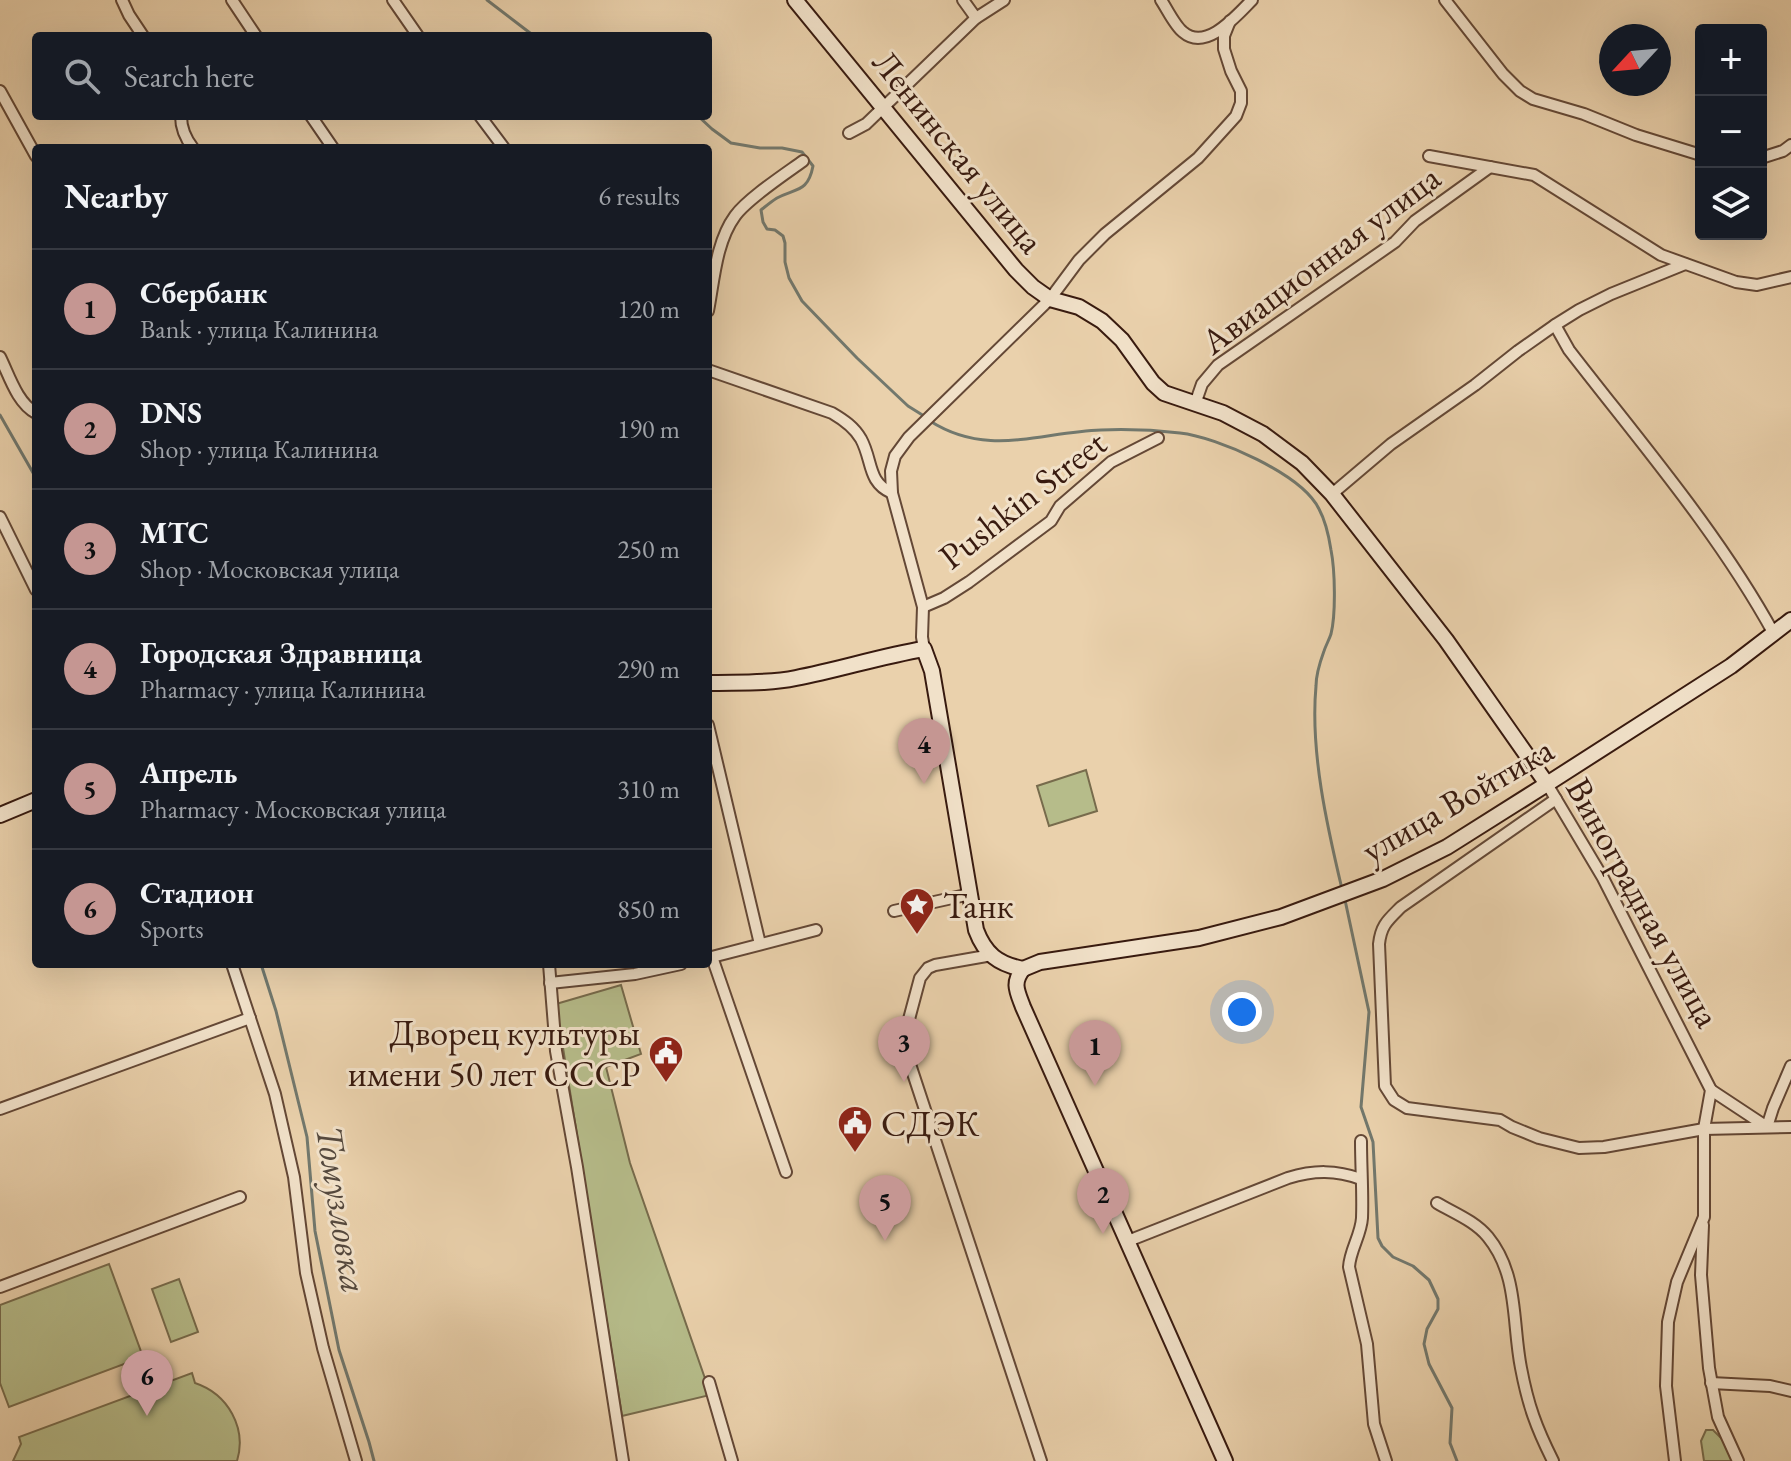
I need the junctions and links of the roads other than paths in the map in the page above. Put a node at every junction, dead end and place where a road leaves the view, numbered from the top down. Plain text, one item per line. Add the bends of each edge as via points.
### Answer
1 (122, 0) edge
2 (232, 0) edge
3 (393, 0) edge
4 (795, 0) edge
5 (963, 0) edge
6 (1004, 0) edge
7 (1161, 0) edge
8 (1252, 0) edge
9 (1445, 0) edge
10 (976, 18) junction
11 (1230, 21) junction
12 (140, 32) edge
13 (253, 32) edge
14 (415, 32) edge
15 (0, 91) edge
16 (883, 106) junction
17 (181, 120) edge
18 (314, 120) edge
19 (483, 120) edge
20 (849, 133) dead end
21 (190, 144) edge
22 (330, 144) edge
23 (501, 144) edge
24 (1791, 145) edge
25 (32, 149) edge
26 (1695, 153) edge
27 (1429, 156) dead end
28 (1767, 156) edge
29 (803, 161) dead end
30 (1490, 167) junction
31 (1685, 264) junction
32 (1791, 277) edge
33 (712, 292) edge
34 (1050, 299) junction
35 (1555, 325) junction
36 (0, 357) edge
37 (712, 371) edge
38 (1195, 404) junction
39 (32, 411) edge
40 (1158, 438) dead end
41 (892, 493) junction
42 (1332, 494) junction
43 (0, 517) edge
44 (32, 582) edge
45 (923, 607) junction
46 (1791, 620) edge
47 (1774, 634) junction
48 (924, 649) junction
49 (712, 683) edge
50 (712, 742) edge
51 (1547, 784) junction
52 (1556, 799) junction
53 (32, 802) edge
54 (0, 815) edge
55 (970, 894) junction
56 (894, 911) dead end
57 (816, 930) dead end
58 (760, 944) junction
59 (992, 955) junction
60 (712, 957) edge
61 (712, 964) edge
62 (233, 968) edge
63 (549, 968) edge
64 (663, 968) edge
65 (1023, 969) junction
66 (550, 983) junction
67 (250, 1018) junction
68 (1791, 1066) edge
69 (1711, 1090) junction
70 (0, 1109) edge
71 (1767, 1127) junction
72 (1791, 1127) edge
73 (1704, 1129) junction
74 (1361, 1141) dead end
75 (786, 1172) dead end
76 (1361, 1179) junction
77 (240, 1197) dead end
78 (1437, 1203) dead end
79 (1704, 1217) junction
80 (1128, 1241) junction
81 (0, 1287) edge
82 (709, 1382) dead end
83 (1711, 1383) junction
84 (1791, 1391) edge
85 (356, 1461) edge
86 (623, 1461) edge
87 (732, 1461) edge
88 (1041, 1461) edge
89 (1225, 1461) edge
90 (1386, 1461) edge
91 (1553, 1461) edge
92 (1675, 1461) edge
93 (1738, 1461) edge

1 - 12 street
2 - 13 street
3 - 14 street
4 - 16 main road, Ленинская улица
5 - 10 street
6 - 10 street
7 - 11 street via 1183,33 1196,39 1205,39
8 - 11 street
9 - 26 street via 1503,74 1533,99
10 - 16 street
11 - 34 street via 1224,49 1241,91 1236,116 1198,158 1105,234
15 - 25 street
16 - 20 street
16 - 34 main road, Ленинская улица via 1016,270
17 - 21 street
18 - 22 street
19 - 23 street
24 - 28 street
27 - 30 street, Авиационная улица
29 - 33 street via 737,213 727,229
30 - 31 street, Авиационная улица via 1534,175 1661,255
30 - 38 street, Авиационная улица via 1415,221 1395,242 1218,365 1202,384
31 - 32 street, Авиационная улица via 1757,285
31 - 35 street via 1611,294
34 - 38 main road, Виноградная улица via 1102,321 1164,393
34 - 41 street via 907,439 895,456
35 - 42 street via 1391,444
35 - 47 street via 1715,539
36 - 39 street
37 - 41 street via 840,418 859,437 875,481
38 - 42 main road, Виноградная улица via 1263,434
40 - 45 street, Pushkin Street via 1111,462 1060,506 1051,521 969,582
41 - 45 street
42 - 51 main road, Виноградная улица via 1446,640
43 - 44 street
45 - 48 street
46 - 47 main road, улица Войтика
47 - 51 main road, улица Войтика
48 - 49 main road via 794,678
48 - 55 main road
50 - 58 street
51 - 52 street, Виноградная улица
51 - 65 main road, улица Войтика via 1447,847 1383,879 1281,917 1199,938
52 - 69 street, Виноградная улица via 1603,878
52 - 73 street via 1401,907 1380,931 1385,1086 1407,1108 1500,1120 1579,1148
53 - 54 main road
55 - 56 street
55 - 59 main road via 976,930
57 - 58 street
58 - 60 street
59 - 65 main road
59 - 88 street via 928,968 920,978 904,1046
61 - 75 street
62 - 67 street
63 - 66 street
64 - 66 street
65 - 80 main road via 1016,987 1023,1007
66 - 86 street via 556,1051
67 - 70 street
67 - 85 street via 275,1094 294,1177 306,1273
68 - 71 street
69 - 71 street
69 - 73 street
71 - 72 street
71 - 73 street
73 - 79 street
74 - 76 street
76 - 80 street via 1309,1171
76 - 90 street via 1362,1220 1349,1267 1367,1344 1374,1424
77 - 81 street
78 - 91 street via 1474,1223 1501,1255 1514,1303 1530,1411
79 - 83 street via 1701,1275
79 - 92 street via 1677,1282 1668,1322 1666,1386
80 - 89 main road
82 - 87 street
83 - 84 street
83 - 93 street via 1718,1417

